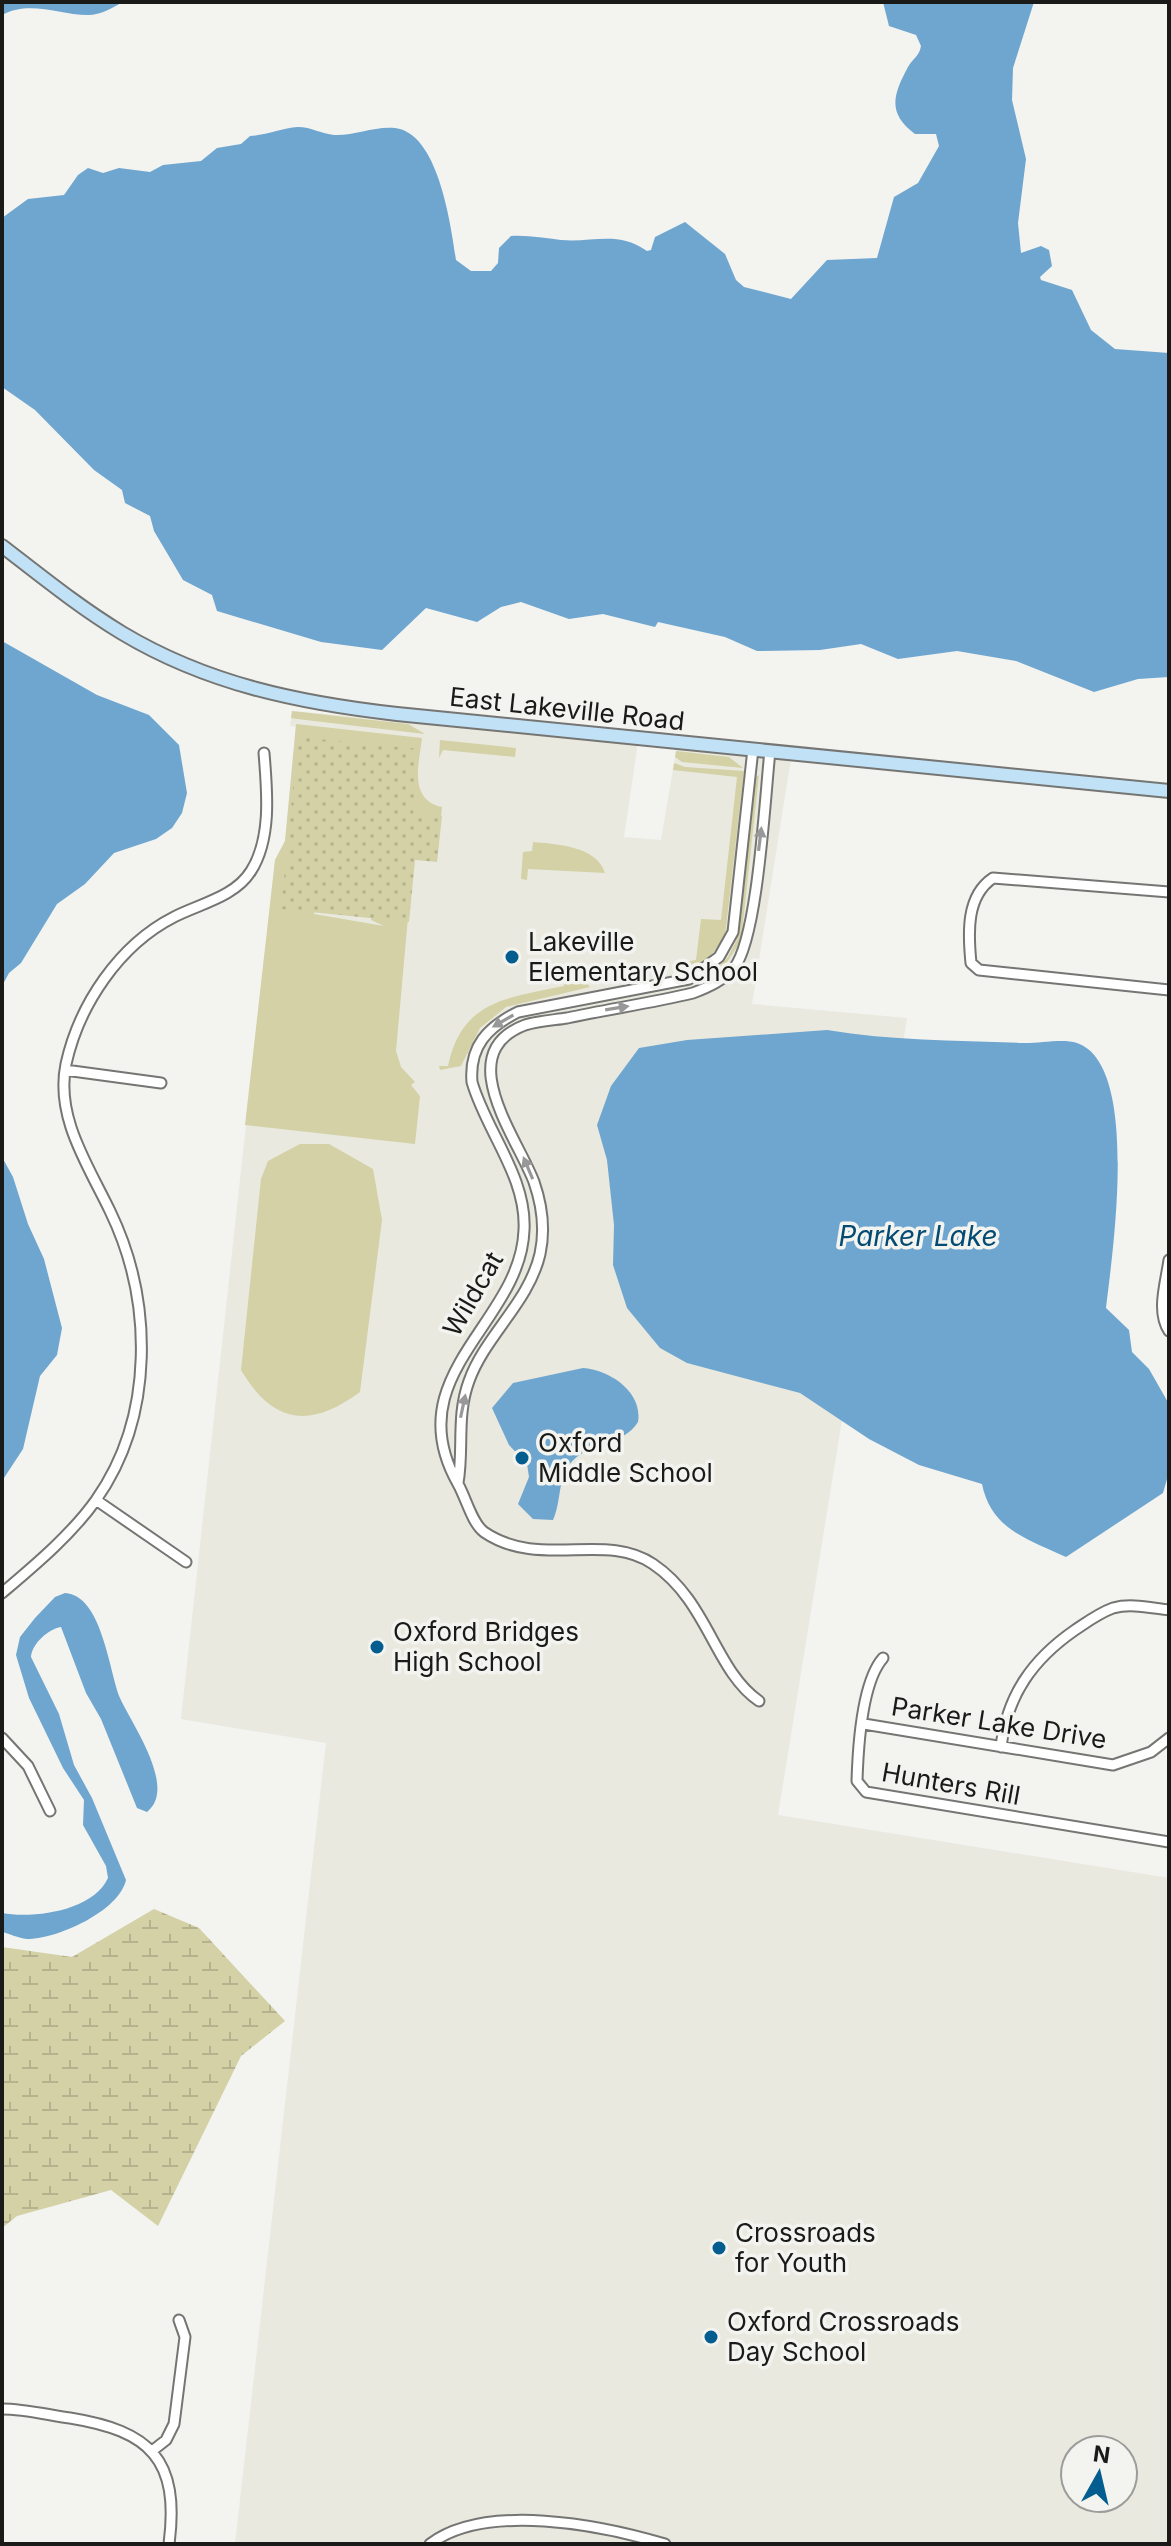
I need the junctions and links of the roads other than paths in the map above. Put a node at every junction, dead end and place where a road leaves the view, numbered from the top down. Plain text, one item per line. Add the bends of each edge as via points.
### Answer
1 (2, 546) edge
2 (753, 749) junction
3 (770, 751) junction
4 (264, 753) dead end
5 (1169, 791) edge
6 (1169, 892) edge
7 (670, 983) junction
8 (1169, 990) edge
9 (674, 998) junction
10 (65, 1070) junction
11 (490, 1079) junction
12 (472, 1082) junction
13 (161, 1083) dead end
14 (1169, 1260) edge
15 (1169, 1331) edge
16 (458, 1483) junction
17 (96, 1500) junction
18 (186, 1562) dead end
19 (2, 1593) edge
20 (1169, 1610) edge
21 (883, 1658) dead end
22 (759, 1701) dead end
23 (864, 1724) junction
24 (2, 1738) edge
25 (1169, 1738) edge
26 (1001, 1747) junction
27 (50, 1811) dead end
28 (1169, 1842) edge
29 (179, 2320) dead end
30 (2, 2409) edge
31 (152, 2451) junction
32 (169, 2544) edge
33 (430, 2544) edge
34 (665, 2544) edge

1 - 2 main road, East Lakeville Road via 134,640 207,674 262,692 349,709
2 - 3 main road, East Lakeville Road
2 - 7 street via 733,932 705,970
3 - 5 main road, East Lakeville Road
9 -> 3 street via 715,985 733,969 750,937
4 - 10 street via 266,816 251,871 231,891 171,918 123,956 79,1021
6 - 8 street via 993,878 979,887 973,905 970,949 971,963 988,972
7 - 9 street
7 -> 12 street via 518,1012 494,1024 480,1041 470,1066
11 -> 9 street via 495,1050 525,1025
10 - 13 street
10 - 17 street via 63,1098 69,1124 115,1220 141,1303 143,1363 130,1426
11 - 12 street
16 -> 11 street, Wildcat via 461,1410 470,1379 521,1297 540,1256 542,1231 534,1183
12 - 16 street, Wildcat via 518,1188 524,1230 523,1251 506,1288 453,1372 440,1438 447,1468
14 - 15 street via 1162,1311
16 - 22 street, Wildcat via 481,1530 513,1546 550,1552 616,1551 650,1562 674,1579 693,1602 742,1689
17 - 18 street
17 - 19 street
20 - 26 street via 1113,1608 1044,1653 1015,1693
21 - 23 street, Hunters Rill via 868,1684
23 - 26 street, Parker Lake Drive
23 - 28 street, Hunters Rill via 857,1781 866,1792
24 - 27 street via 28,1766
25 - 26 street, Parker Lake Drive via 1151,1752 1113,1765
29 - 31 street via 185,2337 174,2424
30 - 31 street via 107,2424 130,2433
31 - 32 street via 168,2482
33 - 34 street via 447,2531 486,2521 614,2530

